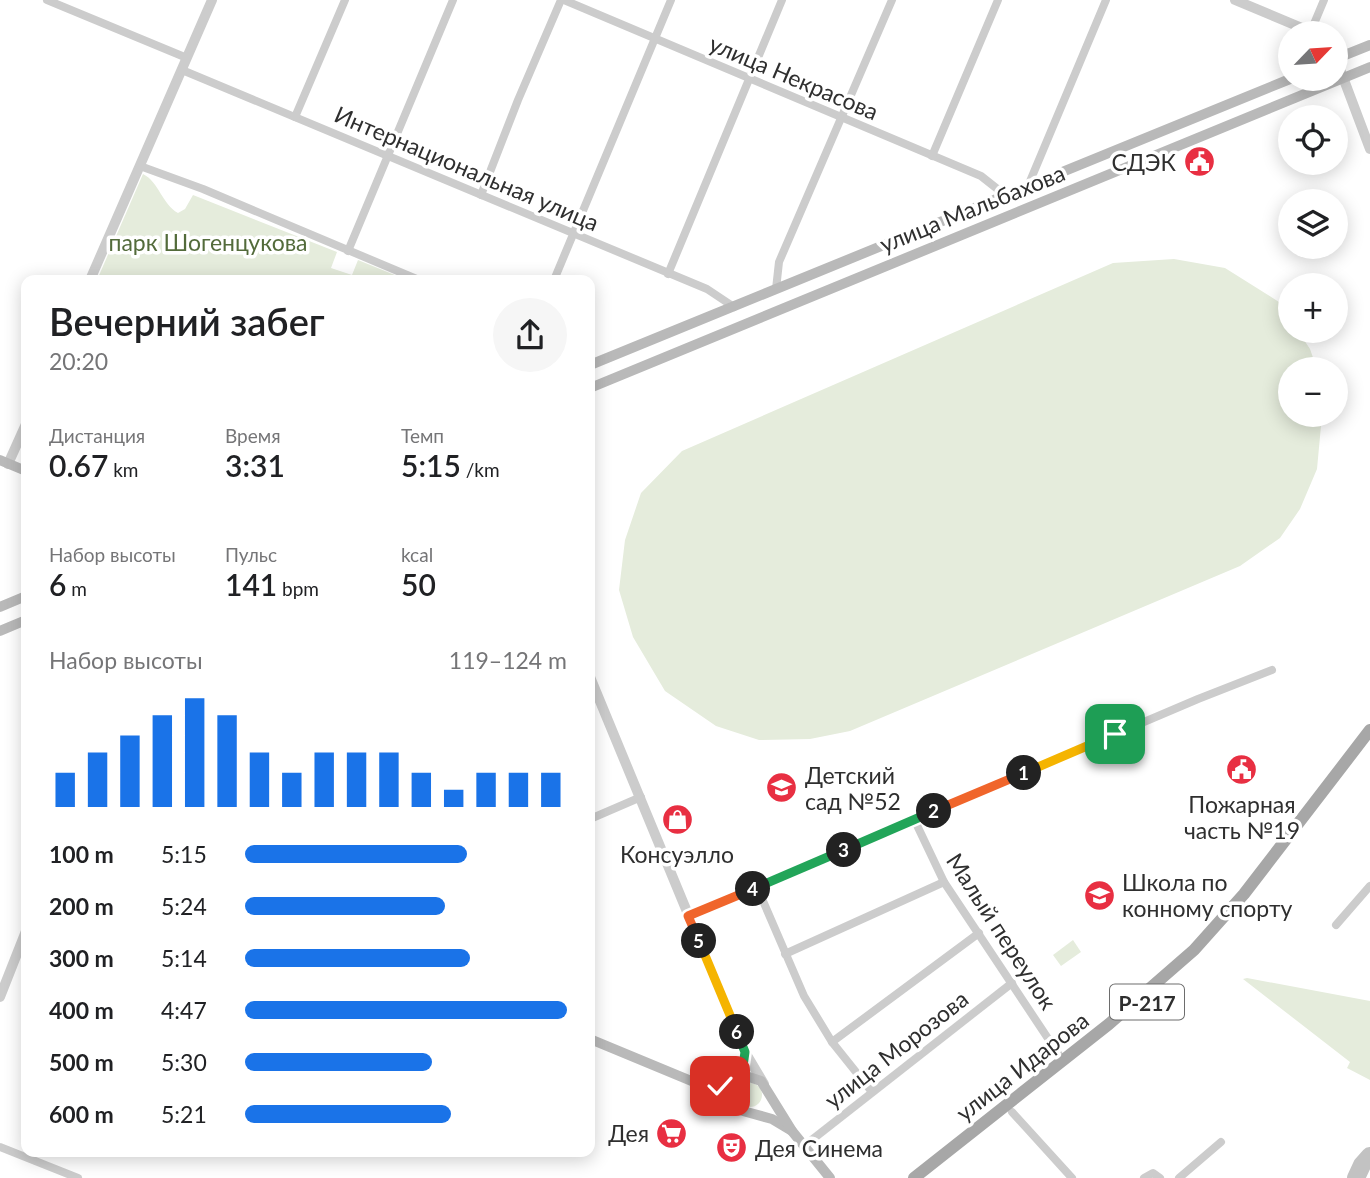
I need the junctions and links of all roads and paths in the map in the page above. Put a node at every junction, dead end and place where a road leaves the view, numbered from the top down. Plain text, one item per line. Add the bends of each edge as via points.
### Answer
1 (47, 0) edge
2 (212, 0) edge
3 (345, 0) edge
4 (453, 0) edge
5 (562, 0) edge
6 (671, 0) edge
7 (782, 0) edge
8 (892, 0) edge
9 (998, 0) edge
10 (1106, 0) edge
11 (1235, 0) edge
12 (1324, 0) edge
13 (1286, 21) edge
14 (1317, 21) edge
15 (655, 39) junction
16 (1370, 44) edge
17 (1348, 53) edge
18 (187, 58) junction
19 (1370, 67) edge
20 (182, 70) junction
21 (1348, 76) edge
22 (748, 80) junction
23 (1278, 84) edge
24 (1311, 91) edge
25 (1347, 91) edge
26 (295, 117) junction
27 (842, 118) junction
28 (1370, 149) edge
29 (932, 156) junction
30 (388, 157) junction
31 (140, 166) junction
32 (1028, 186) junction
33 (481, 195) junction
34 (1005, 195) junction
35 (574, 234) junction
36 (348, 251) junction
37 (668, 274) junction
38 (92, 275) edge
39 (407, 275) edge
40 (556, 275) edge
41 (776, 289) junction
42 (734, 307) junction
43 (595, 363) edge
44 (595, 386) edge
45 (21, 433) edge
46 (4, 462) edge
47 (21, 469) edge
48 (21, 598) edge
49 (0, 607) edge
50 (21, 622) edge
51 (0, 631) edge
52 (1272, 670) dead end
53 (595, 689) edge
54 (1370, 730) edge
55 (1370, 743) edge
56 (640, 797) junction
57 (595, 816) edge
58 (914, 819) junction
59 (944, 882) junction
60 (1370, 886) edge
61 (758, 887) junction
62 (688, 916) junction
63 (1336, 925) dead end
64 (979, 933) junction
65 (21, 944) edge
66 (785, 954) junction
67 (1012, 983) junction
68 (0, 997) edge
69 (595, 1041) edge
70 (832, 1042) junction
71 (745, 1052) junction
72 (1063, 1061) junction
73 (739, 1081) junction
74 (701, 1085) junction
75 (766, 1088) junction
76 (872, 1092) junction
77 (737, 1106) junction
78 (751, 1112) junction
79 (1012, 1112) junction
80 (792, 1131) junction
81 (1221, 1142) dead end
82 (804, 1146) junction
83 (0, 1147) edge
84 (21, 1155) edge
85 (25, 1157) edge
86 (78, 1178) edge
87 (830, 1178) edge
88 (914, 1178) edge
89 (928, 1178) edge
90 (1072, 1178) edge
91 (1143, 1178) edge
92 (1160, 1178) edge
93 (1180, 1178) edge

1 - 18 street
2 - 18 street
3 - 26 street
4 - 30 street
5 - 15 street, улица Некрасова
5 - 33 street
6 - 15 street
7 - 22 street
8 - 27 street
9 - 29 street
10 - 32 street
11 - 13 street
12 - 14 street
15 - 22 street, улица Некрасова
15 - 35 street
16 - 17 main road
18 - 20 street
19 - 21 main road, улица Мальбахова
20 - 26 street, Интернациональная улица
20 - 31 street
22 - 27 street, улица Некрасова
22 - 37 street
23 - 32 main road, улица Мальбахова
24 - 44 main road, улица Мальбахова
25 - 28 street
26 - 30 street, Интернациональная улица
27 - 29 street, улица Некрасова
27 - 41 street via 779,262
29 - 34 street, улица Некрасова via 981,176
30 - 33 street, Интернациональная улица
30 - 36 street
31 - 36 street
31 - 38 street
32 - 34 main road, улица Мальбахова
33 - 35 street, Интернациональная улица
34 - 41 main road, улица Мальбахова
35 - 37 street, Интернациональная улица
35 - 40 street
36 - 39 street
37 - 42 street, Интернациональная улица via 707,289
41 - 42 main road, улица Мальбахова
42 - 43 main road, улица Мальбахова
45 - 46 street
46 - 47 main road
48 - 49 main road
50 - 51 main road
52 - 58 street
53 - 56 street
54 - 72 main road, улица Идарова / Р-217 via 1209,933 1163,979
55 - 79 main road, улица Идарова / Р-217 via 1250,898 1196,958
56 - 57 street
56 - 62 street
58 - 59 street, Малый переулок
58 - 61 street
59 - 64 street, Малый переулок
59 - 66 street
60 - 63 street
61 - 62 street
61 - 66 street
62 - 71 street
64 - 67 street, Малый переулок
64 - 70 street
65 - 68 street
66 - 70 street
67 - 72 street, Малый переулок
67 - 76 street, улица Морозова
69 - 74 main road
70 - 76 street
71 - 73 street
71 - 75 street
72 - 88 main road, улица Идарова / Р-217
73 - 74 main road
73 - 75 main road via 753,1077
73 - 77 main road via 733,1094
74 - 77 main road
75 - 78 main road via 763,1107
75 - 80 main road
76 - 82 street, улица Морозова
77 - 78 main road
78 - 80 main road
79 - 89 main road, улица Идарова / Р-217
79 - 90 street
80 - 82 main road
81 - 93 street
82 - 87 main road
83 - 84 street
85 - 86 street
91 - 92 street via 1153,1174

